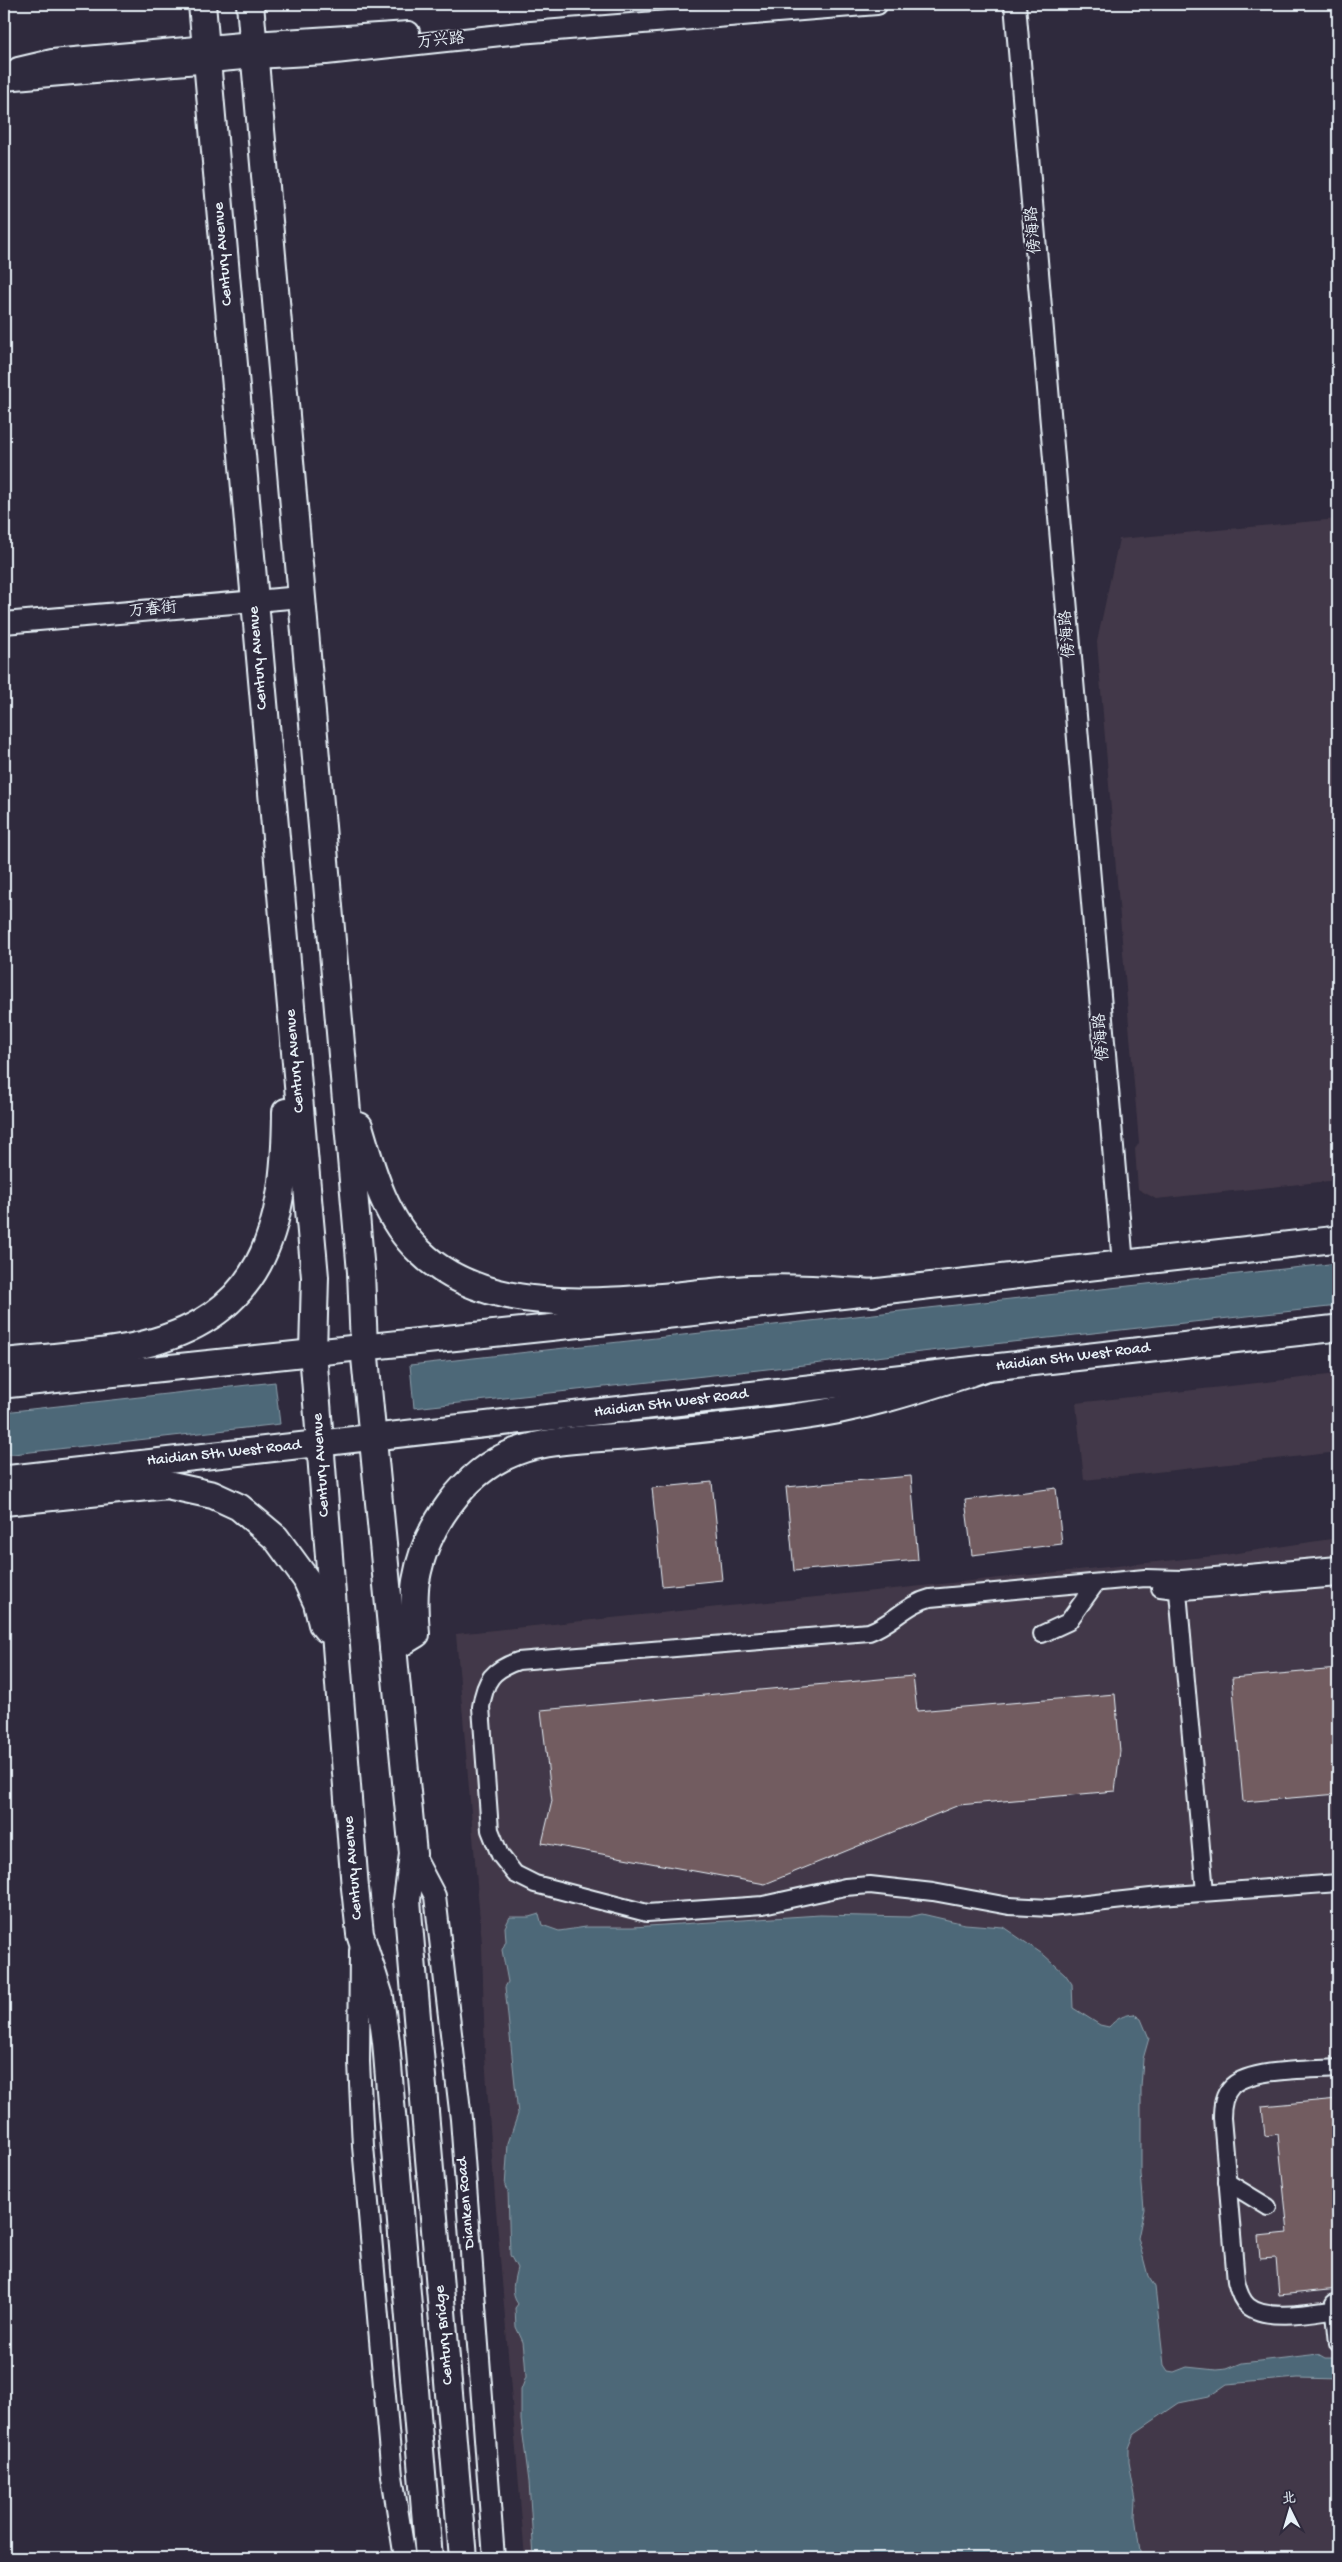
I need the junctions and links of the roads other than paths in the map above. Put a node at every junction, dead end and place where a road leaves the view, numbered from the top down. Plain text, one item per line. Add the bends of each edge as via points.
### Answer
1 (202, 4) edge
2 (250, 4) edge
3 (732, 4) edge
4 (878, 4) edge
5 (1015, 4) edge
6 (1026, 4) edge
7 (254, 50) junction
8 (206, 54) junction
9 (4, 70) edge
10 (4, 80) edge
11 (301, 591) junction
12 (254, 596) junction
13 (4, 614) edge
14 (4, 623) edge
15 (295, 1055) junction
16 (342, 1064) junction
17 (1338, 1239) edge
18 (1128, 1263) junction
19 (872, 1293) junction
20 (1338, 1328) edge
21 (364, 1347) junction
22 (314, 1352) junction
23 (4, 1362) edge
24 (985, 1368) junction
25 (4, 1385) edge
26 (373, 1439) junction
27 (321, 1443) junction
28 (4, 1479) edge
29 (4, 1502) edge
30 (1338, 1565) edge
31 (1338, 1578) edge
32 (1182, 1585) junction
33 (1092, 1589) junction
34 (1042, 1634) dead end
35 (335, 1640) junction
36 (393, 1648) junction
37 (413, 1854) junction
38 (1338, 1872) edge
39 (1338, 1883) edge
40 (1208, 1888) junction
41 (360, 1934) junction
42 (1338, 2068) edge
43 (1338, 2075) edge
44 (392, 2116) joint
45 (1231, 2185) junction
46 (1268, 2207) dead end
47 (1336, 2306) edge
48 (1338, 2343) edge
49 (405, 2558) edge
50 (430, 2558) edge
51 (463, 2558) edge
52 (494, 2558) edge

1 - 8 highway, Century Avenue
2 - 7 highway
3 - 7 street, 万兴路 via 324,39
4 - 7 street, 万兴路 via 519,34 326,54
5 - 18 street, 傍海路
6 - 18 street, 傍海路
7 - 8 street, 万兴路
7 - 11 highway
8 - 9 street, 万兴路 via 52,60
8 - 10 street, 万兴路
8 - 12 highway, Century Avenue
11 - 12 street, 万春街
11 - 16 highway
12 - 13 street, 万春街
12 - 14 street, 万春街
12 - 15 highway, Century Avenue
15 - 22 highway, Century Avenue via 315,1277
15 - 23 highway via 287,1092 278,1211 263,1256 239,1293 200,1323 155,1341
16 - 19 highway via 354,1084 358,1123 368,1157 384,1201 399,1228 443,1271 477,1287 518,1299 569,1301 751,1289 808,1288
16 - 21 highway via 362,1272
17 - 18 main road
18 - 19 main road
19 - 21 main road
20 - 24 main road, Haidian 5th West Road
21 - 22 main road
21 - 26 highway
22 - 25 main road
22 - 27 highway, Century Avenue
24 - 26 main road, Haidian 5th West Road
24 - 36 highway via 898,1396 798,1417 574,1441 516,1452 495,1462 472,1480 439,1520 421,1559 416,1583 416,1634
26 - 27 main road, Haidian 5th West Road
26 - 36 highway
27 - 28 main road, Haidian 5th West Road
27 - 35 highway, Century Avenue
29 - 35 highway via 167,1485 227,1500 269,1530 285,1549 311,1590 322,1624
30 - 32 street
31 - 32 street
32 - 33 street
32 - 40 street
33 - 34 street via 1068,1622
33 - 40 street via 926,1609 887,1634 870,1639 518,1671 499,1684 491,1707 500,1828 510,1852 521,1865 538,1874 647,1904 763,1897 841,1879 865,1877 1050,1900
35 - 41 highway, Century Avenue
36 - 37 highway
37 - 51 highway, Century Bridge via 407,1900
37 - 52 street, Dianken Road via 435,1896 460,2119
38 - 40 street
39 - 40 street
41 - 44 highway, Century Avenue via 380,1997
41 - 49 street via 359,2062 363,2146 392,2476
42 - 45 street via 1251,2076 1232,2086 1222,2107
43 - 45 street via 1252,2083 1237,2091 1229,2119
44 - 50 highway, Century Bridge
45 - 46 street
45 - 47 street via 1236,2281 1248,2306 1274,2314
47 - 48 street

